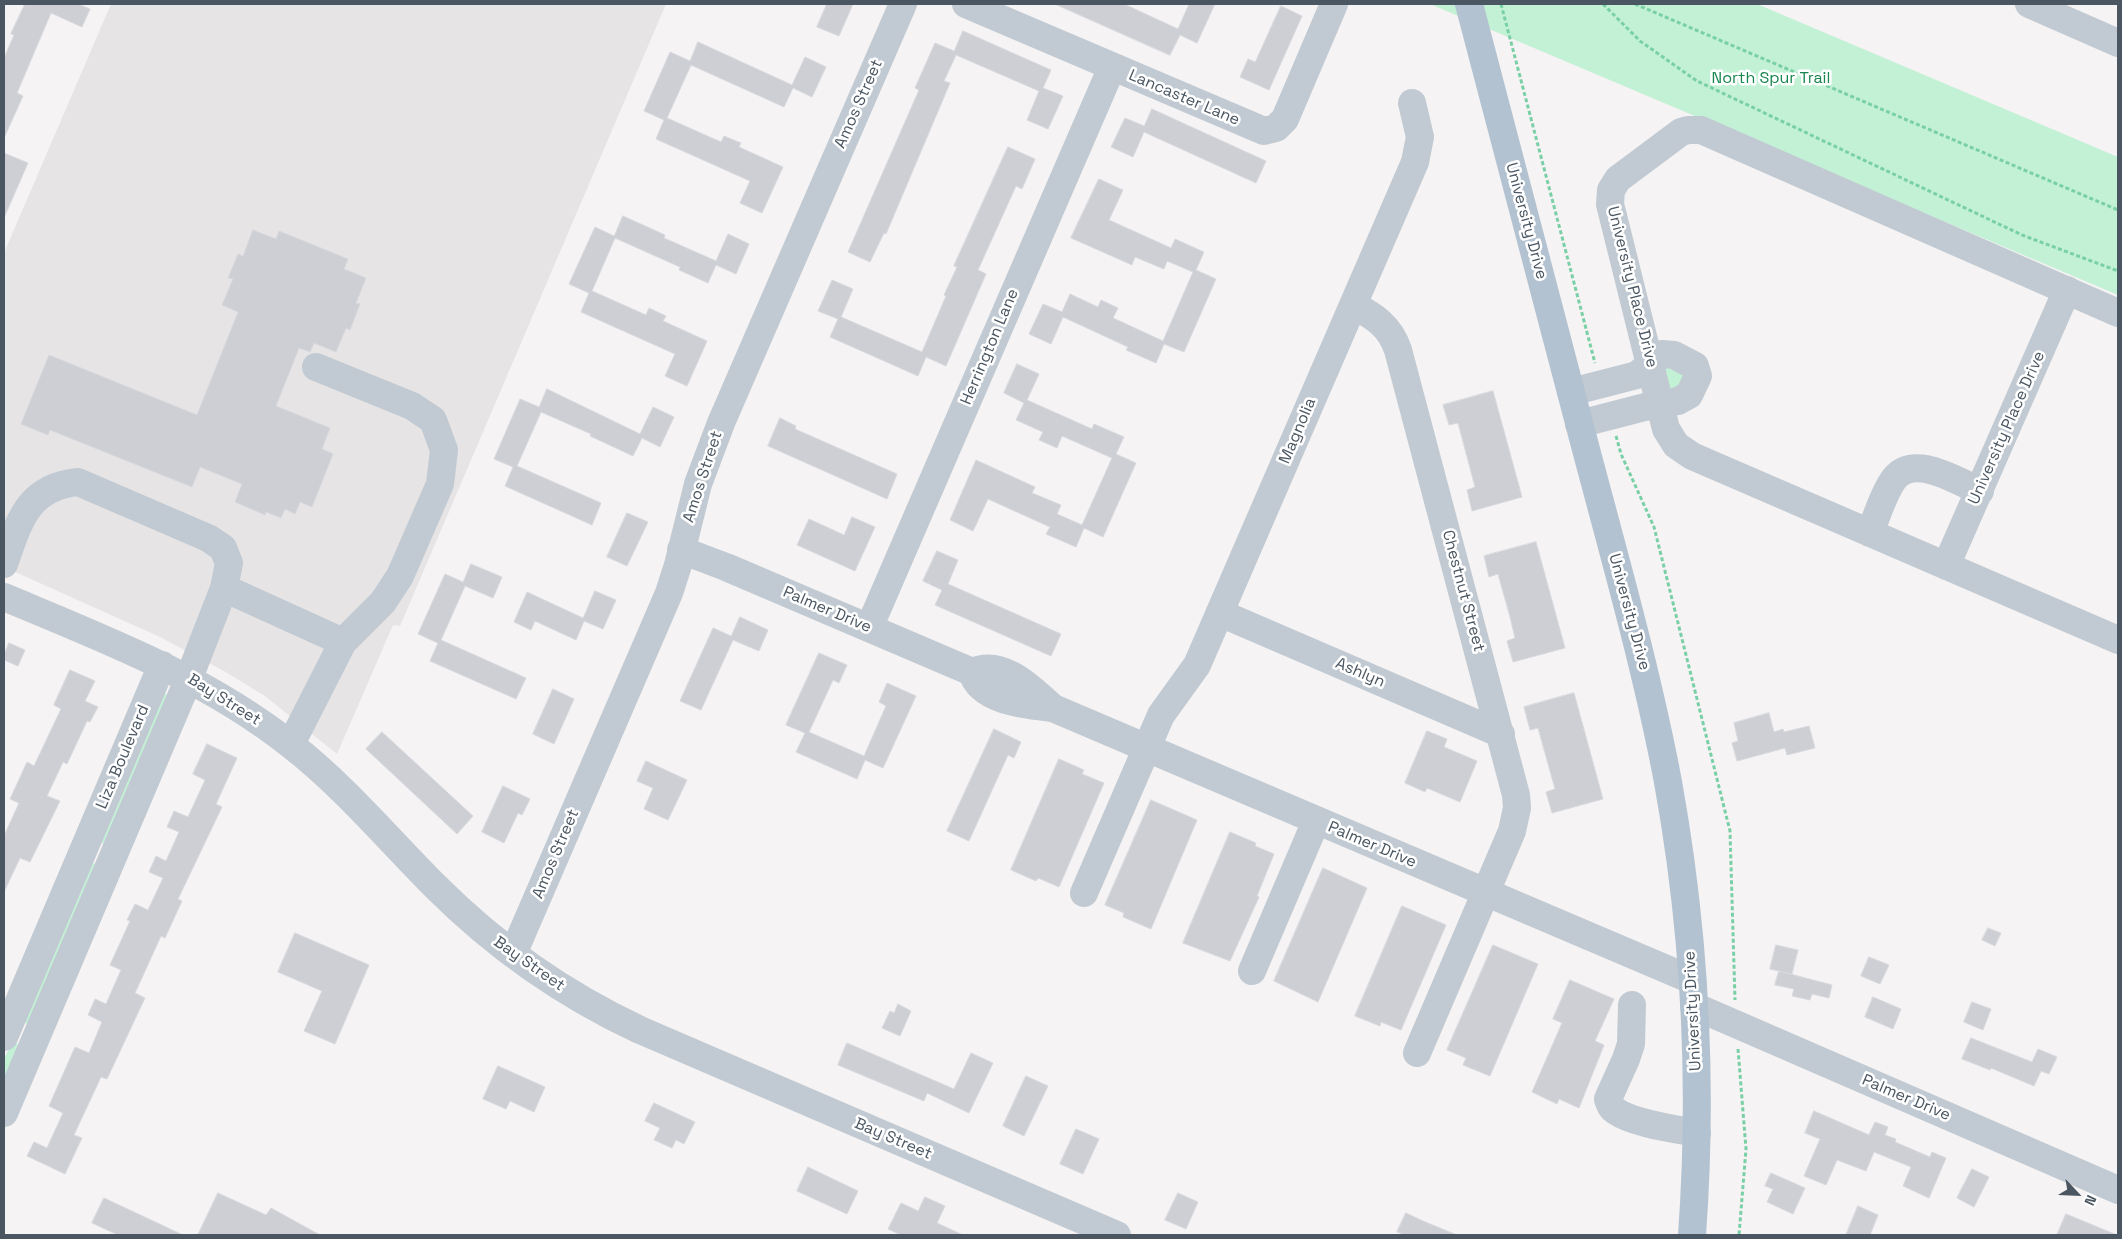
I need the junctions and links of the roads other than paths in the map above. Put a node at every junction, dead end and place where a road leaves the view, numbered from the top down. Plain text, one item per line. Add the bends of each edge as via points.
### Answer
1 (903, 4) edge
2 (966, 4) edge
3 (1334, 4) edge
4 (1469, 4) edge
5 (2029, 4) edge
6 (2118, 43) edge
7 (1112, 67) junction
8 (1412, 103) dead end
9 (2068, 290) junction
10 (1353, 305) junction
11 (2118, 313) edge
12 (1651, 363) junction
13 (316, 367) dead end
14 (1571, 392) junction
15 (1660, 404) junction
16 (1579, 424) junction
17 (1980, 491) junction
18 (1870, 533) junction
19 (681, 550) junction
20 (4, 564) edge
21 (1946, 566) junction
22 (224, 588) junction
23 (4, 597) edge
24 (1220, 613) junction
25 (869, 628) junction
26 (2118, 640) edge
27 (343, 642) junction
28 (162, 665) junction
29 (189, 678) junction
30 (1500, 734) junction
31 (290, 744) junction
32 (1147, 748) junction
33 (1316, 821) junction
34 (84, 848) junction
35 (112, 860) junction
36 (1084, 893) dead end
37 (1486, 894) junction
38 (513, 954) junction
39 (1252, 971) dead end
40 (1693, 993) junction
41 (1632, 1005) dead end
42 (6, 1033) edge
43 (34, 1040) junction
44 (1417, 1053) dead end
45 (4, 1113) edge
46 (1697, 1133) junction
47 (2118, 1190) edge
48 (1118, 1235) edge
49 (1692, 1235) edge

1 - 19 street, Amos Street via 705,462
2 - 7 street, Lancaster Lane
3 - 7 street, Lancaster Lane via 1285,119 1272,130 1256,129
4 - 14 main road, University Drive
5 - 6 street
7 - 25 street, Herrington Lane
8 - 10 street, Magnolia via 1419,128 1418,154
9 - 11 street, University Place Drive
9 - 12 street, University Place Drive via 1708,132 1688,130 1618,178 1610,193 1610,204
9 - 17 street, University Place Drive
10 - 24 street, Magnolia
10 - 30 street, Chestnut Street via 1386,326 1398,350
12 - 14 street via 1637,375
12 - 15 street, University Place Drive
12 - 15 street via 1662,354 1669,354 1692,363 1698,372 1689,395
13 - 27 street via 412,406 433,420 444,450 440,484 400,576 383,602
14 - 16 main road, University Drive
15 - 16 street
15 - 18 street, University Place Drive via 1668,433 1683,451
16 - 40 main road, University Drive via 1661,746 1681,863
17 - 18 street via 1928,469 1908,468 1894,479
17 - 21 street, University Place Drive
18 - 21 street, University Place Drive
19 - 25 street, Palmer Drive
19 - 38 street, Amos Street via 668,593
20 - 22 street, Liza Boulevard via 27,509 43,492 78,482 208,538 223,548 229,563
21 - 26 street, University Place Drive
22 - 27 street
22 - 29 street, Liza Boulevard
23 - 28 street, Bay Street
24 - 30 street, Ashlyn
24 - 32 street, Magnolia via 1195,670 1161,716
25 - 32 street, Palmer Drive via 972,672 989,668 1003,672 1026,683 1053,708
27 - 31 street
28 - 29 street, Bay Street
28 - 34 street, Liza Boulevard
29 - 31 street, Bay Street via 243,710
29 - 35 street, Liza Boulevard
30 - 37 street, Chestnut Street via 1517,808 1512,831
31 - 38 street, Bay Street via 339,786 450,901
32 - 33 street, Palmer Drive
32 - 36 street, Magnolia
33 - 37 street, Palmer Drive
33 - 39 street
34 - 35 street
34 - 42 street, Liza Boulevard
35 - 43 street, Liza Boulevard
37 - 40 street, Palmer Drive
37 - 44 street, Chestnut Street
38 - 48 street, Bay Street via 563,988 635,1027
40 - 46 main road, University Drive
40 - 47 street, Palmer Drive
41 - 46 street via 1631,1044 1608,1099 1612,1108 1649,1123
42 - 43 street, Liza Boulevard
43 - 45 street, Liza Boulevard
46 - 49 main road, University Drive

